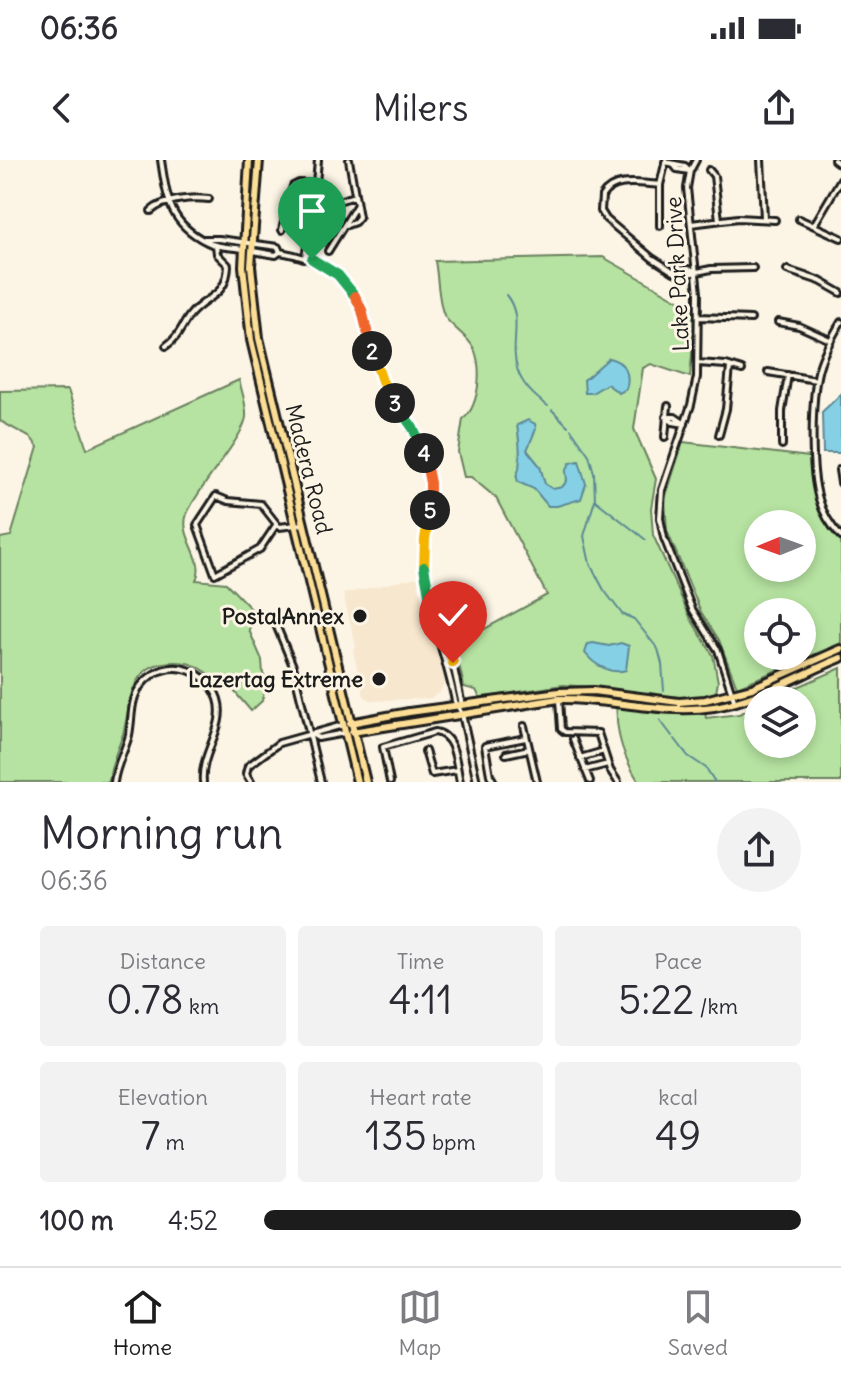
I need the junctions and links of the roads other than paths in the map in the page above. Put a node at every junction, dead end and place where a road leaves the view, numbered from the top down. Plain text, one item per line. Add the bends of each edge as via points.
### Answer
1 (161, 160) edge
2 (249, 160) edge
3 (259, 160) edge
4 (318, 160) edge
5 (349, 160) edge
6 (696, 160) edge
7 (761, 160) edge
8 (834, 160) edge
9 (666, 161) edge
10 (841, 165) edge
11 (709, 170) dead end
12 (690, 171) junction
13 (841, 179) edge
14 (316, 184) junction
15 (660, 185) junction
16 (355, 196) junction
17 (209, 199) dead end
18 (169, 202) junction
19 (356, 206) junction
20 (151, 211) dead end
21 (764, 218) junction
22 (799, 219) dead end
23 (719, 220) junction
24 (775, 220) dead end
25 (691, 224) junction
26 (347, 225) junction
27 (814, 225) junction
28 (660, 226) dead end
29 (282, 230) dead end
30 (841, 238) edge
31 (309, 240) junction
32 (216, 242) junction
33 (248, 246) junction
34 (328, 251) dead end
35 (305, 256) junction
36 (753, 268) dead end
37 (787, 270) dead end
38 (696, 271) junction
39 (841, 293) edge
40 (699, 317) junction
41 (751, 319) dead end
42 (778, 322) dead end
43 (841, 322) edge
44 (830, 340) junction
45 (166, 346) dead end
46 (698, 363) junction
47 (730, 367) junction
48 (742, 370) dead end
49 (768, 372) dead end
50 (788, 375) junction
51 (816, 380) junction
52 (668, 406) dead end
53 (666, 417) junction
54 (685, 424) junction
55 (719, 435) dead end
56 (665, 437) dead end
57 (782, 445) dead end
58 (839, 470) edge
59 (841, 483) edge
60 (304, 524) junction
61 (276, 525) junction
62 (296, 526) junction
63 (841, 537) edge
64 (272, 615) dead end
65 (841, 649) edge
66 (841, 658) edge
67 (559, 695) junction
68 (734, 699) junction
69 (459, 706) junction
70 (462, 714) junction
71 (352, 723) junction
72 (524, 726) dead end
73 (344, 729) junction
74 (354, 731) junction
75 (312, 736) junction
76 (526, 738) junction
77 (573, 739) dead end
78 (529, 749) junction
79 (425, 751) dead end
80 (604, 751) junction
81 (506, 754) dead end
82 (579, 758) junction
83 (608, 764) junction
84 (457, 770) junction
85 (585, 770) junction
86 (590, 781) edge
87 (114, 782) edge
88 (203, 782) edge
89 (251, 782) edge
90 (321, 782) edge
91 (357, 782) edge
92 (366, 782) edge
93 (390, 782) edge
94 (460, 782) edge
95 (477, 782) edge
96 (494, 782) edge
97 (537, 782) edge
98 (618, 782) edge

1 - 18 street
2 - 33 main road, Madera Road
3 - 33 main road, Madera Road
4 - 14 street
5 - 16 street
6 - 12 street, Lake Park Drive
7 - 21 street
8 - 10 street
9 - 12 street
9 - 15 street
11 - 23 street
12 - 25 street, Lake Park Drive
13 - 27 street
14 - 29 street via 293,186
14 - 31 street
15 - 28 street
15 - 38 street via 612,186 602,196 601,211 666,269
16 - 19 street
16 - 31 street via 331,203 322,232
17 - 18 street
18 - 20 street
18 - 32 street via 178,221 194,235
19 - 26 street
19 - 26 street via 358,219
21 - 23 street
21 - 24 street
22 - 27 street
23 - 25 street
25 - 38 street, Lake Park Drive
26 - 34 street
27 - 30 street
31 - 35 street
32 - 33 street
32 - 45 street via 217,254 227,263 226,281
33 - 35 street via 276,255
33 - 60 main road, Madera Road via 259,338
33 - 62 main road, Madera Road via 244,292 251,340
35 - 69 street via 329,268 353,292 382,381 423,450 431,496 425,569 432,607 448,641
36 - 38 street
37 - 39 street
38 - 40 street, Lake Park Drive
40 - 41 street
40 - 46 street, Lake Park Drive
42 - 44 street
43 - 44 street
44 - 51 street
46 - 47 street
46 - 54 street, Lake Park Drive
47 - 48 street
47 - 55 street
49 - 50 street
50 - 51 street
50 - 57 street
51 - 63 street via 815,484 825,514
52 - 53 street
53 - 54 street
53 - 56 street
54 - 68 street, Lake Park Drive via 662,490 661,527 692,609 718,650
58 - 59 street
60 - 62 street
60 - 71 main road, Madera Road
61 - 61 street via 260,549 215,574 197,525 216,496 261,504
61 - 62 street
62 - 73 main road, Madera Road
64 - 75 street
65 - 68 main road
66 - 68 main road
67 - 68 main road via 686,709
67 - 69 main road
67 - 70 main road
67 - 80 street via 561,729 598,733
69 - 70 street
69 - 71 main road
70 - 74 main road
70 - 95 street
71 - 73 main road
71 - 74 main road, Madera Road
72 - 76 street
73 - 74 main road
73 - 75 street
73 - 91 main road, Madera Road
74 - 92 main road, Madera Road
75 - 89 street via 275,745 250,764 246,771
75 - 90 street
76 - 78 street
76 - 96 street via 485,746
77 - 82 street
78 - 81 street
78 - 97 street
79 - 84 street via 432,774
80 - 82 street
80 - 83 street
82 - 85 street
83 - 85 street
83 - 98 street
84 - 93 street via 448,737 425,734 383,747
84 - 94 street
85 - 86 street
87 - 88 street via 137,692 156,672 176,668 206,680 219,702 219,719 202,765

